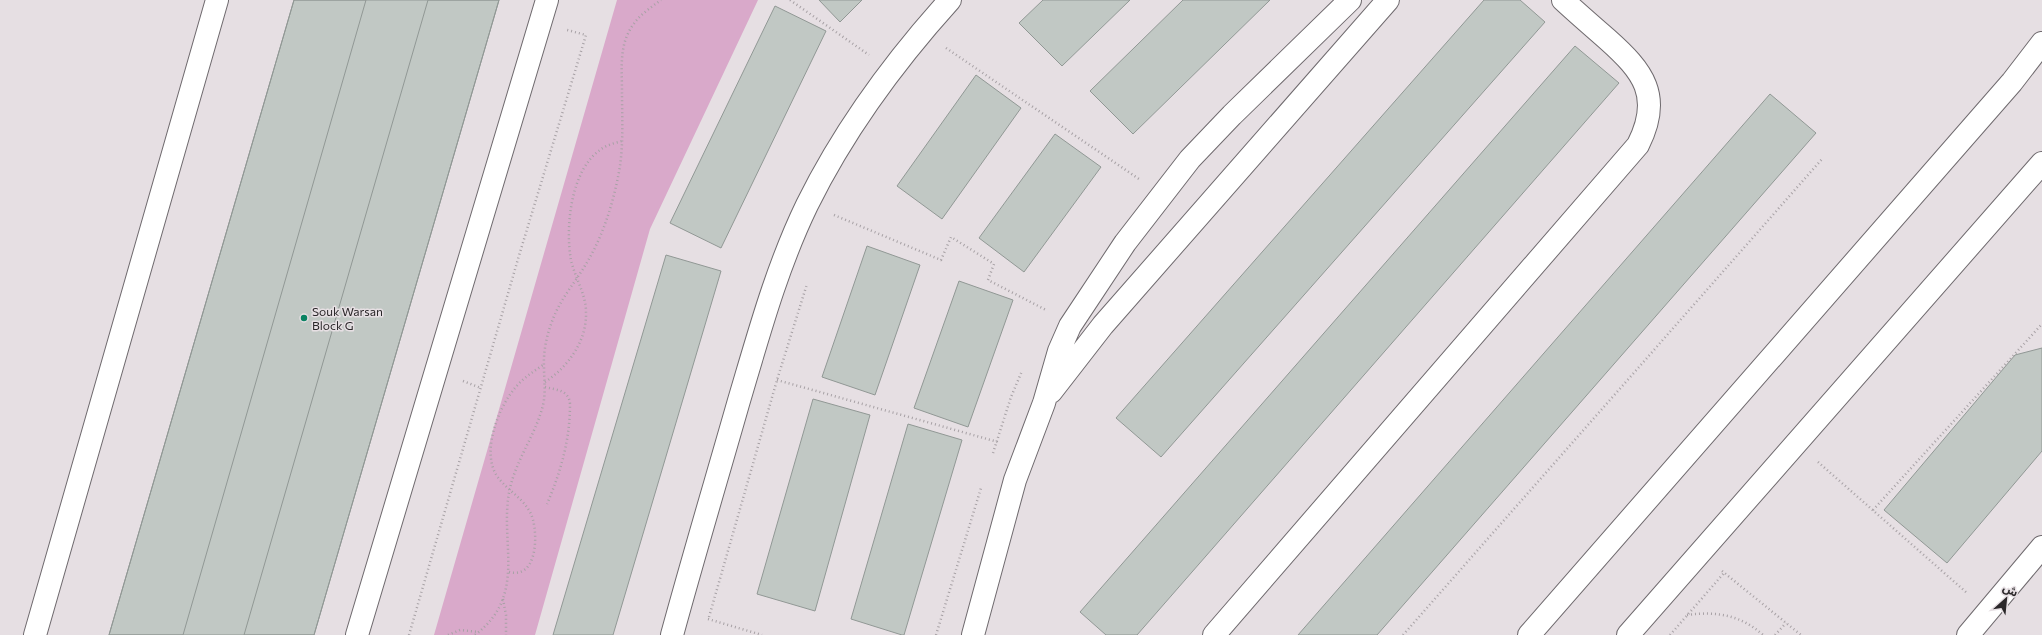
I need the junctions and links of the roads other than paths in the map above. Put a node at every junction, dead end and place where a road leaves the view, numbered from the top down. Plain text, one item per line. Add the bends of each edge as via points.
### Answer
1 (218, 0) edge
2 (547, 0) edge
3 (950, 0) edge
4 (1350, 0) edge
5 (1388, 0) edge
6 (1563, 0) edge
7 (2042, 44) edge
8 (2042, 163) edge
9 (1044, 403) junction
10 (2042, 547) edge
11 (35, 635) edge
12 (357, 635) edge
13 (672, 635) edge
14 (974, 635) edge
15 (1214, 635) edge
16 (1529, 635) edge
17 (1628, 635) edge
18 (1968, 635) edge

1 - 11 street
2 - 12 street
3 - 13 street via 890,71 856,120 808,204 787,252 755,342
4 - 9 street via 1232,115 1190,159 1152,206 1070,326 1058,351
5 - 9 street via 1107,320
6 - 15 street via 1639,71 1649,100 1646,131 1638,145
7 - 16 street
8 - 17 street
9 - 14 street via 1015,480
10 - 18 street

